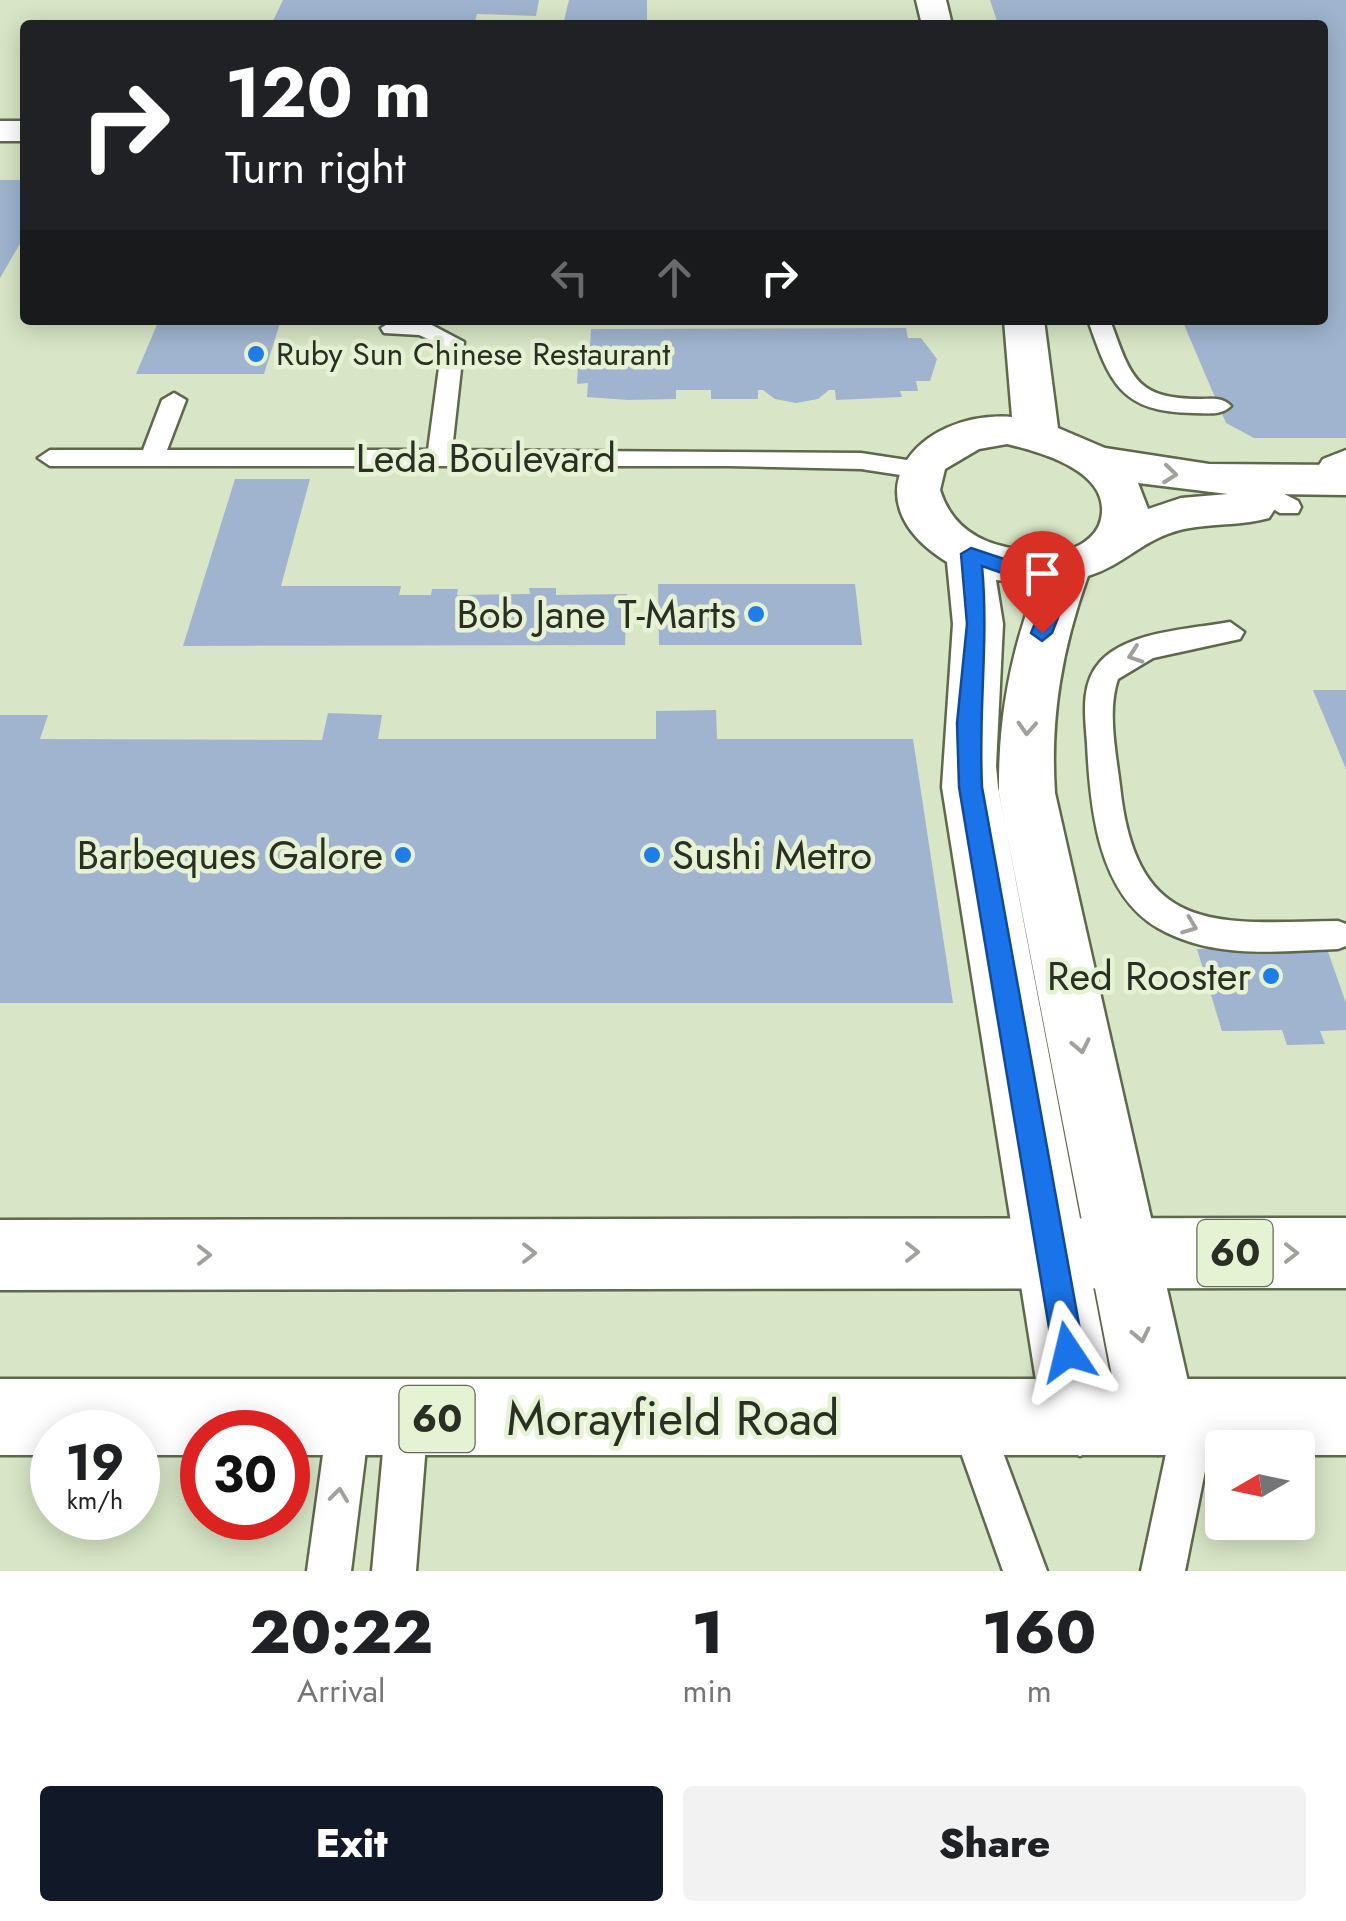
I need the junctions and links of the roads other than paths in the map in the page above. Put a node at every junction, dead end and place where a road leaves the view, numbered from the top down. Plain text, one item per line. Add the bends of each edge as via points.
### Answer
1 (1024, 325) edge
2 (1101, 325) edge
3 (392, 328) dead end
4 (174, 400) dead end
5 (1218, 406) dead end
6 (1038, 434) junction
7 (50, 458) dead end
8 (152, 459) junction
9 (439, 459) junction
10 (1099, 462) junction
11 (920, 470) junction
12 (1330, 483) edge
13 (1121, 534) junction
14 (971, 554) junction
15 (1068, 567) junction
16 (1230, 632) dead end
17 (1338, 936) dead end
18 (1052, 1253) junction
19 (1124, 1253) junction
20 (1346, 1253) edge
21 (0, 1255) edge
22 (0, 1417) edge
23 (1177, 1417) junction
24 (1346, 1417) edge
25 (969, 1418) junction
26 (1080, 1418) junction
27 (378, 1419) junction
28 (329, 1571) edge
29 (394, 1571) edge
30 (1025, 1571) edge
31 (1163, 1571) edge

1 - 6 street
2 - 5 lane via 1117,371 1135,396 1163,406
3 - 9 lane via 422,329 452,342
4 - 8 lane
6 - 10 street
6 - 11 street via 978,432 933,453
7 - 8 lane, Leda Boulevard
8 - 9 lane, Leda Boulevard
9 - 11 lane, Leda Boulevard via 840,460
10 -> 12 street via 1154,473
10 - 13 street via 1125,498
11 - 14 street via 924,515
12 - 13 street
13 - 15 street via 1090,560
14 - 15 street via 1002,566
14 - 18 street via 978,624 967,746 970,787
15 -> 19 street via 1032,671 1025,761
16 -> 17 lane via 1132,654 1107,672 1100,724 1108,828 1142,893 1194,930
18 - 19 street, 60
21 -> 18 street, 60
18 - 26 street
19 -> 20 street, 60
19 -> 23 street
22 - 27 street, Morayfield Road / 60
23 - 24 street, Morayfield Road / 60
23 - 26 street, Morayfield Road / 60
23 - 31 lane
25 - 26 street, Morayfield Road / 60
25 - 27 street, Morayfield Road / 60
25 - 30 lane
28 -> 27 lane
27 - 29 lane

